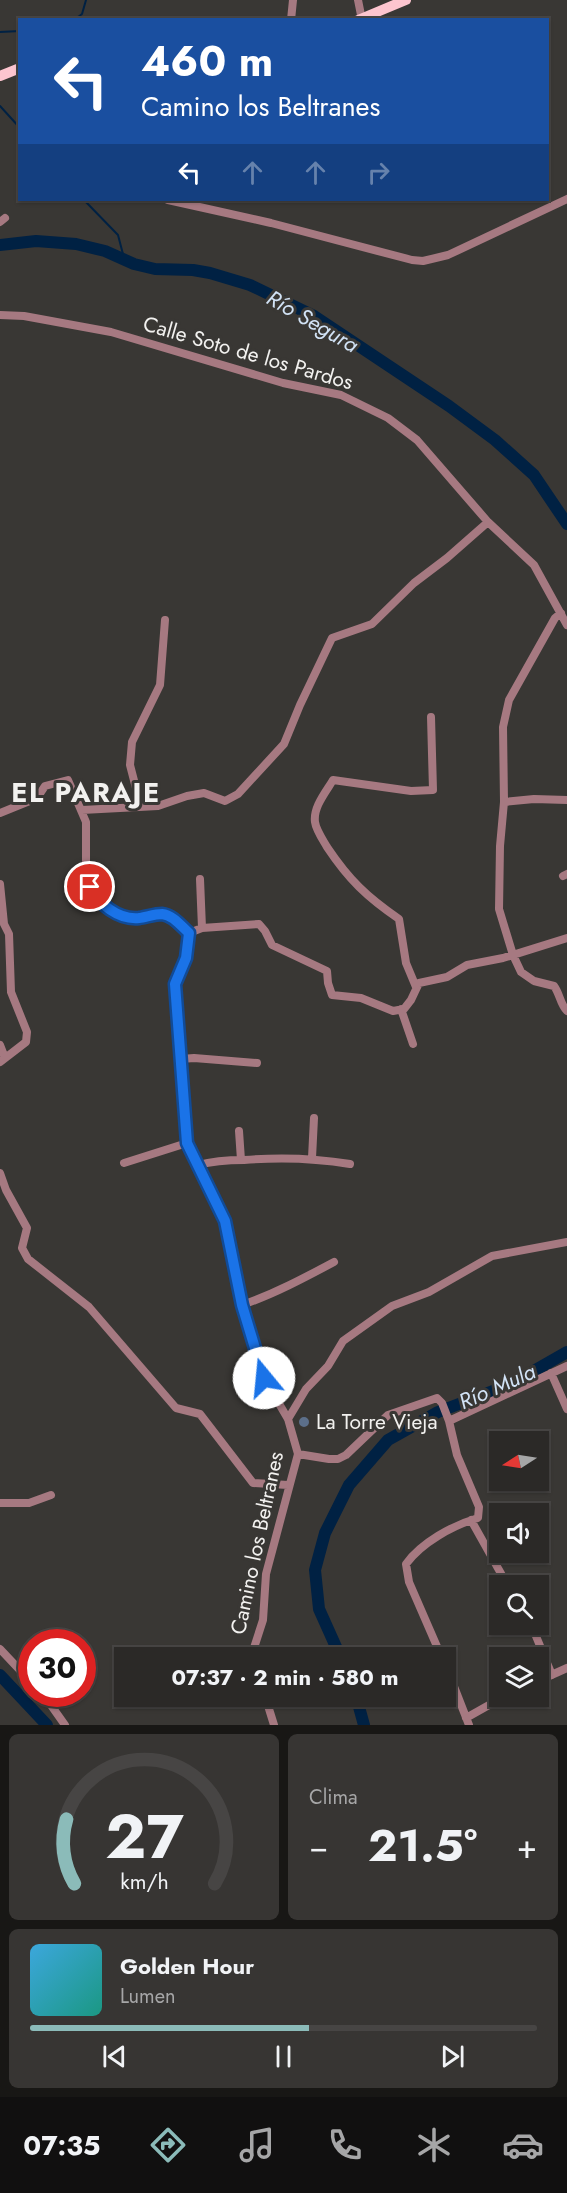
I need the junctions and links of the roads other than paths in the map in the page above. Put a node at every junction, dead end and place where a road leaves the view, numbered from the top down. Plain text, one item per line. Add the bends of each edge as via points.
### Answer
1 (293, 0) edge
2 (358, 0) edge
3 (406, 0) edge
4 (291, 18) edge
5 (361, 18) edge
6 (363, 18) edge
7 (18, 69) edge
8 (0, 76) edge
9 (567, 199) edge
10 (172, 201) edge
11 (0, 315) edge
12 (488, 522) junction
13 (561, 613) junction
14 (165, 620) dead end
15 (567, 625) edge
16 (431, 717) dead end
17 (138, 796) dead end
18 (567, 800) edge
19 (504, 802) junction
20 (82, 810) junction
21 (0, 813) edge
22 (200, 879) dead end
23 (0, 884) edge
24 (202, 928) junction
25 (189, 933) junction
26 (567, 938) edge
27 (513, 955) junction
28 (416, 987) junction
29 (401, 1009) junction
30 (567, 1011) edge
31 (413, 1044) dead end
32 (0, 1045) edge
33 (181, 1059) junction
34 (2, 1060) edge
35 (257, 1063) dead end
36 (314, 1118) dead end
37 (239, 1131) dead end
38 (187, 1143) junction
39 (312, 1158) junction
40 (241, 1160) junction
41 (124, 1163) dead end
42 (350, 1164) dead end
43 (198, 1166) junction
44 (0, 1173) edge
45 (567, 1242) edge
46 (334, 1262) dead end
47 (242, 1305) junction
48 (567, 1366) edge
49 (551, 1373) junction
50 (567, 1409) edge
51 (288, 1419) junction
52 (449, 1421) junction
53 (298, 1454) junction
54 (288, 1485) junction
55 (51, 1495) dead end
56 (0, 1503) edge
57 (471, 1520) junction
58 (502, 1575) edge
59 (536, 1635) edge
60 (254, 1647) edge
61 (437, 1647) edge
62 (0, 1649) edge
63 (18, 1668) edge
64 (567, 1668) edge
65 (552, 1675) junction
66 (549, 1676) edge
67 (456, 1692) edge
68 (489, 1706) edge
69 (52, 1707) edge
70 (269, 1707) edge
71 (467, 1721) edge
72 (65, 1725) edge
73 (274, 1725) edge

1 - 4 street
2 - 5 street
3 - 6 main road
7 - 8 main road
9 - 10 street via 448,255 423,261
11 - 12 street, Calle Soto de los Pardos via 111,332 283,383 341,394 388,418 417,440
12 - 13 street, Calle Soto de los Pardos via 534,565
12 - 20 street via 414,583 372,624 332,638 284,744 238,794 225,801 204,793 158,806
13 - 15 street, Calle Soto de los Pardos
13 - 19 street via 509,700 503,728
14 - 17 street via 160,685 132,741 130,765
16 - 28 street via 433,790 411,791 333,780 317,807 315,822 342,869 364,894 399,920 406,963
18 - 19 street
19 - 27 street via 499,909
20 - 21 street via 68,780 45,786 37,798
20 - 25 street via 86,822 86,880 95,897 115,914 173,917
22 - 24 street
23 - 34 street via 4,924 9,934 11,992 27,1032 26,1042
24 - 25 street
24 - 29 street via 259,924 272,945 327,971 332,995 361,998 393,1011
25 - 33 street, Camino los Beltranes via 186,958 175,984
26 - 27 street
27 - 28 street via 468,965
27 - 30 street via 521,972 534,981 554,986
28 - 29 street via 405,1009
29 - 31 street
32 - 34 street
33 - 35 street
33 - 38 street, Camino los Beltranes
36 - 39 street
37 - 40 street
38 - 41 street
38 - 43 street, Camino los Beltranes
39 - 40 street
39 - 42 street
40 - 43 street via 210,1161
43 - 47 street, Camino los Beltranes via 225,1221
44 - 54 street via 27,1228 22,1248 28,1259 89,1307 176,1408 200,1414 253,1483
45 - 51 street via 492,1256 429,1292 392,1306 343,1341
46 - 47 street via 271,1296
47 - 51 street, Camino los Beltranes via 264,1378
48 - 49 street
49 - 50 street
49 - 52 street
51 - 53 street, Camino los Beltranes
52 - 53 street via 437,1398 388,1415 338,1459
52 - 57 street via 457,1455 479,1507 478,1518
53 - 54 street, Camino los Beltranes
54 - 60 street, Camino los Beltranes via 266,1574 263,1620
55 - 56 street via 29,1503
57 - 58 street
57 - 61 street via 412,1554 406,1564 409,1582
59 - 65 street
62 - 63 street
64 - 65 street
65 - 66 street
67 - 71 street
68 - 71 street
69 - 72 street
70 - 73 street

